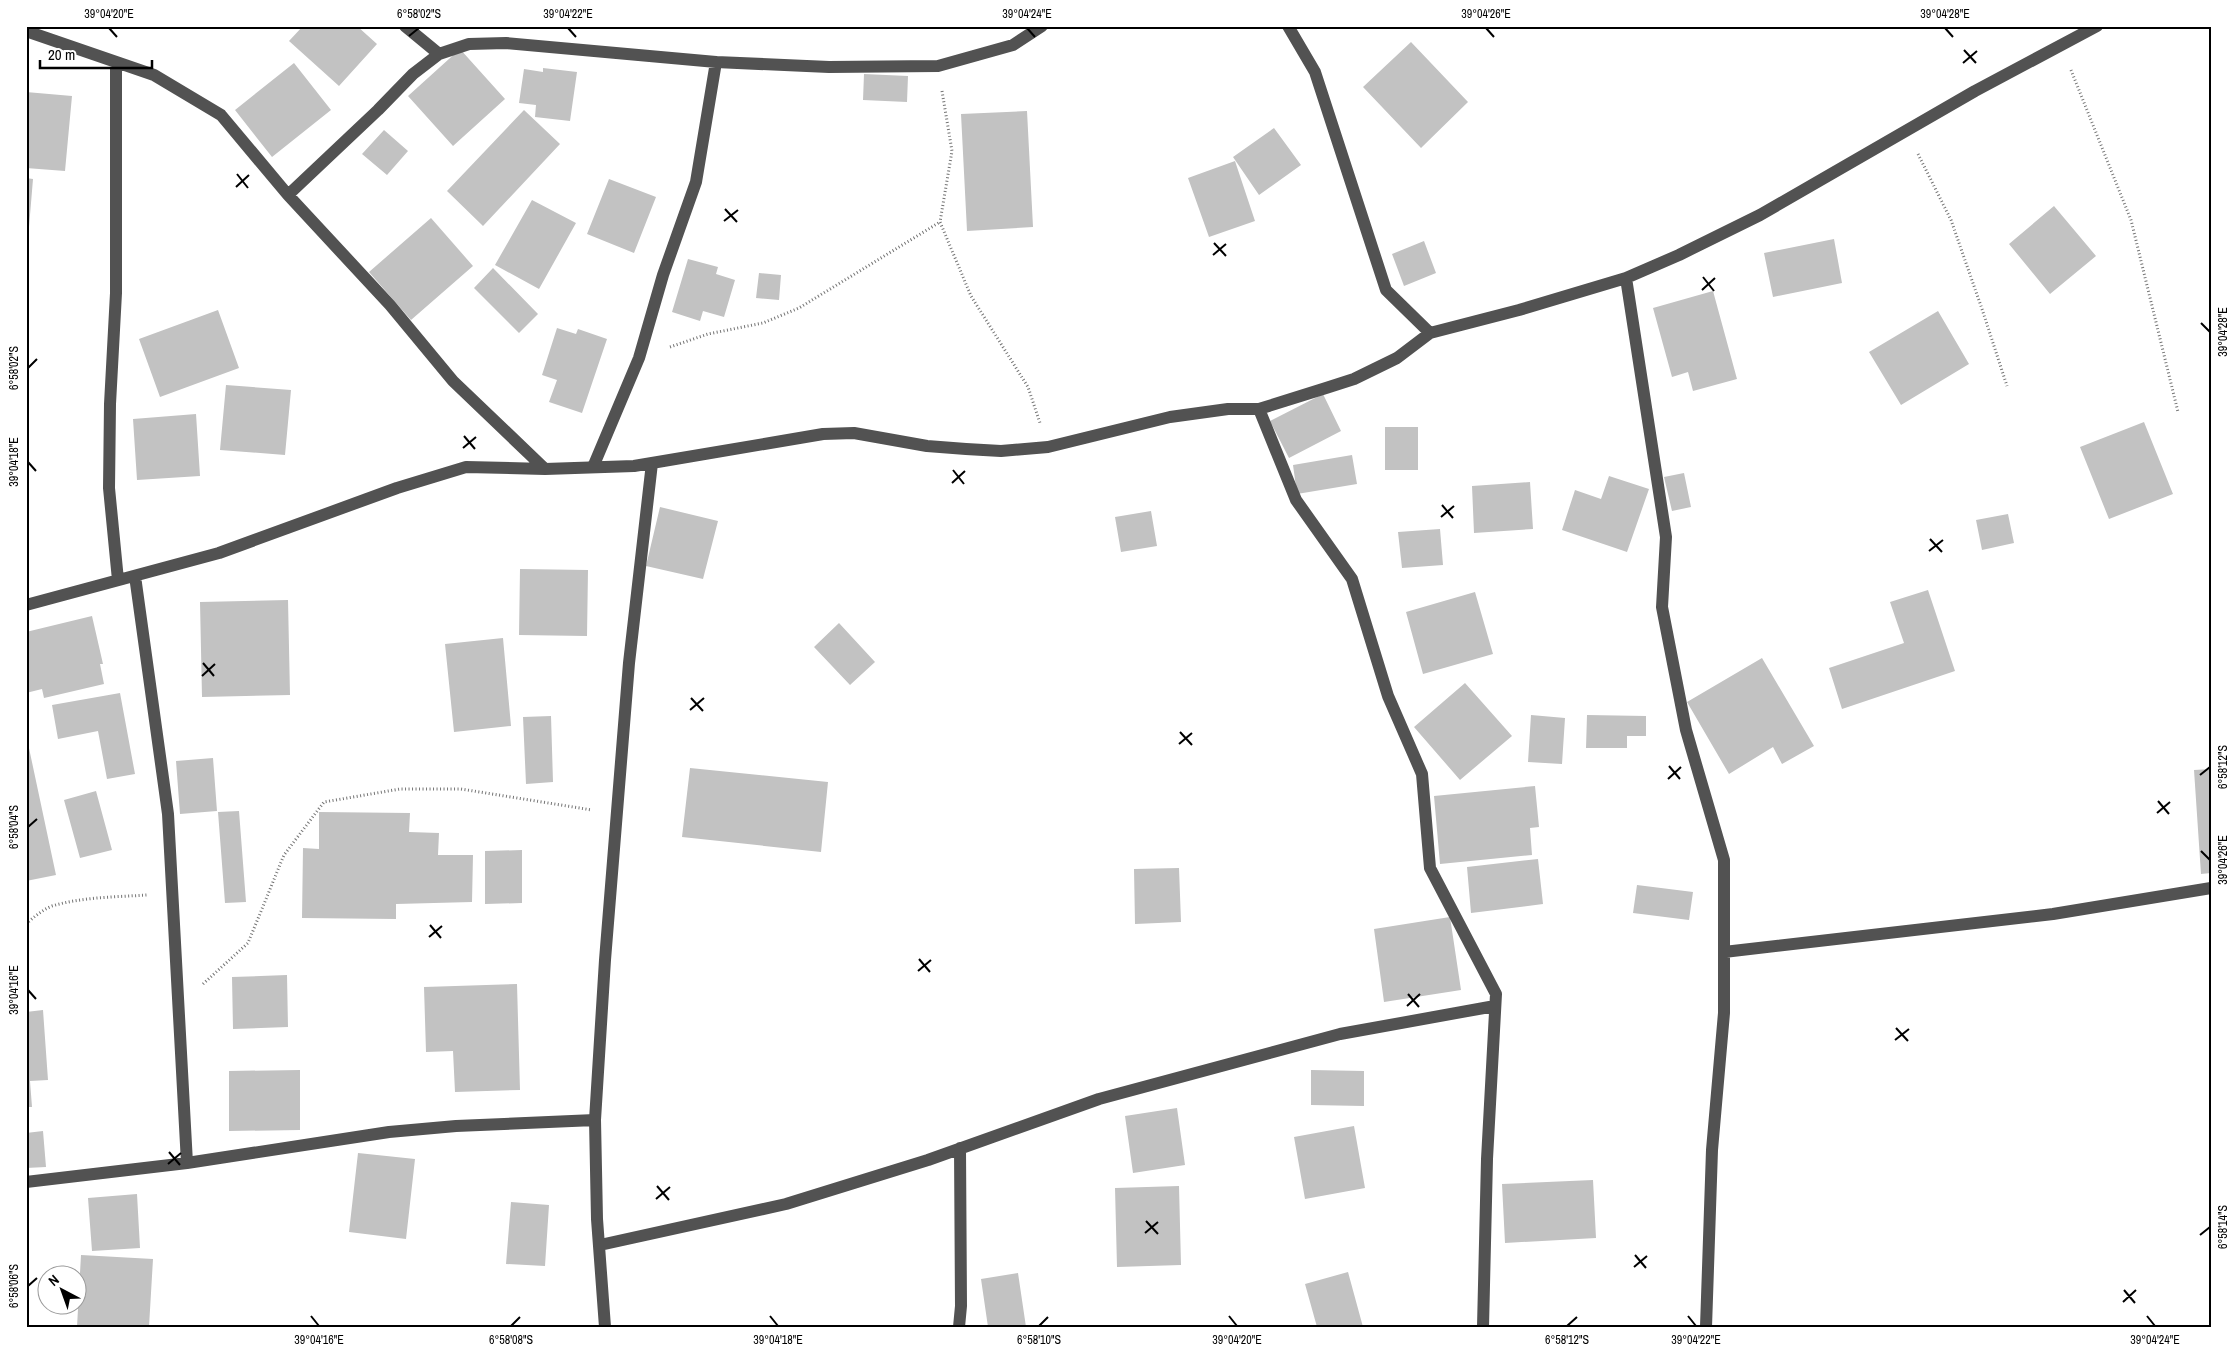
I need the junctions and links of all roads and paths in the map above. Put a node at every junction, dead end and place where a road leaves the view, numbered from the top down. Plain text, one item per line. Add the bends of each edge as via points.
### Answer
1 (405, 26) edge
2 (1042, 26) edge
3 (1288, 26) edge
4 (2097, 26) edge
5 (26, 31) edge
6 (2060, 44) junction
7 (439, 54) junction
8 (116, 62) junction
9 (716, 62) junction
10 (938, 66) junction
11 (1906, 131) junction
12 (288, 195) junction
13 (940, 222) junction
14 (1626, 278) junction
15 (1430, 332) junction
16 (639, 358) junction
17 (2007, 386) dead end
18 (1259, 409) junction
19 (2178, 412) dead end
20 (1048, 447) junction
21 (652, 463) junction
22 (594, 467) junction
23 (545, 469) junction
24 (134, 576) junction
25 (118, 580) junction
26 (26, 605) edge
27 (617, 814) junction
28 (2211, 888) edge
29 (172, 893) junction
30 (26, 924) edge
31 (1724, 952) junction
32 (1495, 1006) junction
33 (178, 1007) junction
34 (595, 1120) junction
35 (960, 1148) junction
36 (187, 1163) junction
37 (26, 1182) edge
38 (600, 1245) junction
39 (605, 1327) edge
40 (959, 1327) edge
41 (1483, 1327) edge
42 (1706, 1327) edge

1 - 7 street
2 - 10 street via 1013,46
3 - 15 street via 1315,72 1386,290
4 - 6 street
5 - 8 street
6 - 11 street
6 - 19 path via 2131,220
7 - 9 street via 469,44 506,43
7 - 12 street via 413,74
8 - 12 street via 154,75 221,115
8 - 25 street via 116,293 109,488
9 - 10 street via 829,67
9 - 16 street via 696,182 663,275
10 - 13 path via 952,151
11 - 14 street via 1760,215
11 - 17 path via 1951,220
12 - 23 street via 390,305 453,380
13 - 16 path via 799,308 763,323 708,334
13 - 20 path via 970,296 1028,387
14 - 15 street
14 - 31 street via 1666,537 1662,608 1686,730 1724,860
15 - 18 street via 1397,358 1354,379
16 - 22 street
18 - 20 street via 1228,409 1170,417
18 - 32 street via 1296,500 1352,580 1388,696 1422,774 1430,868 1496,994
20 - 21 street via 1001,451 966,449 926,446 854,433 823,434
21 - 22 street
21 - 27 street via 628,663
22 - 23 street
23 - 24 street via 466,467 219,553
24 - 25 street
24 - 29 street via 168,814
25 - 26 street
27 - 33 path via 461,789 400,789 324,802 284,854 248,943
27 - 34 street
28 - 31 street via 2053,914
29 - 30 path via 52,906
29 - 33 street
31 - 42 street via 1724,1013 1712,1150
32 - 35 street via 1340,1034 1099,1099
32 - 41 street via 1486,1159
33 - 36 street
34 - 36 street via 388,1132
34 - 38 street
35 - 38 street via 786,1204
35 - 40 street
36 - 37 street
38 - 39 street

